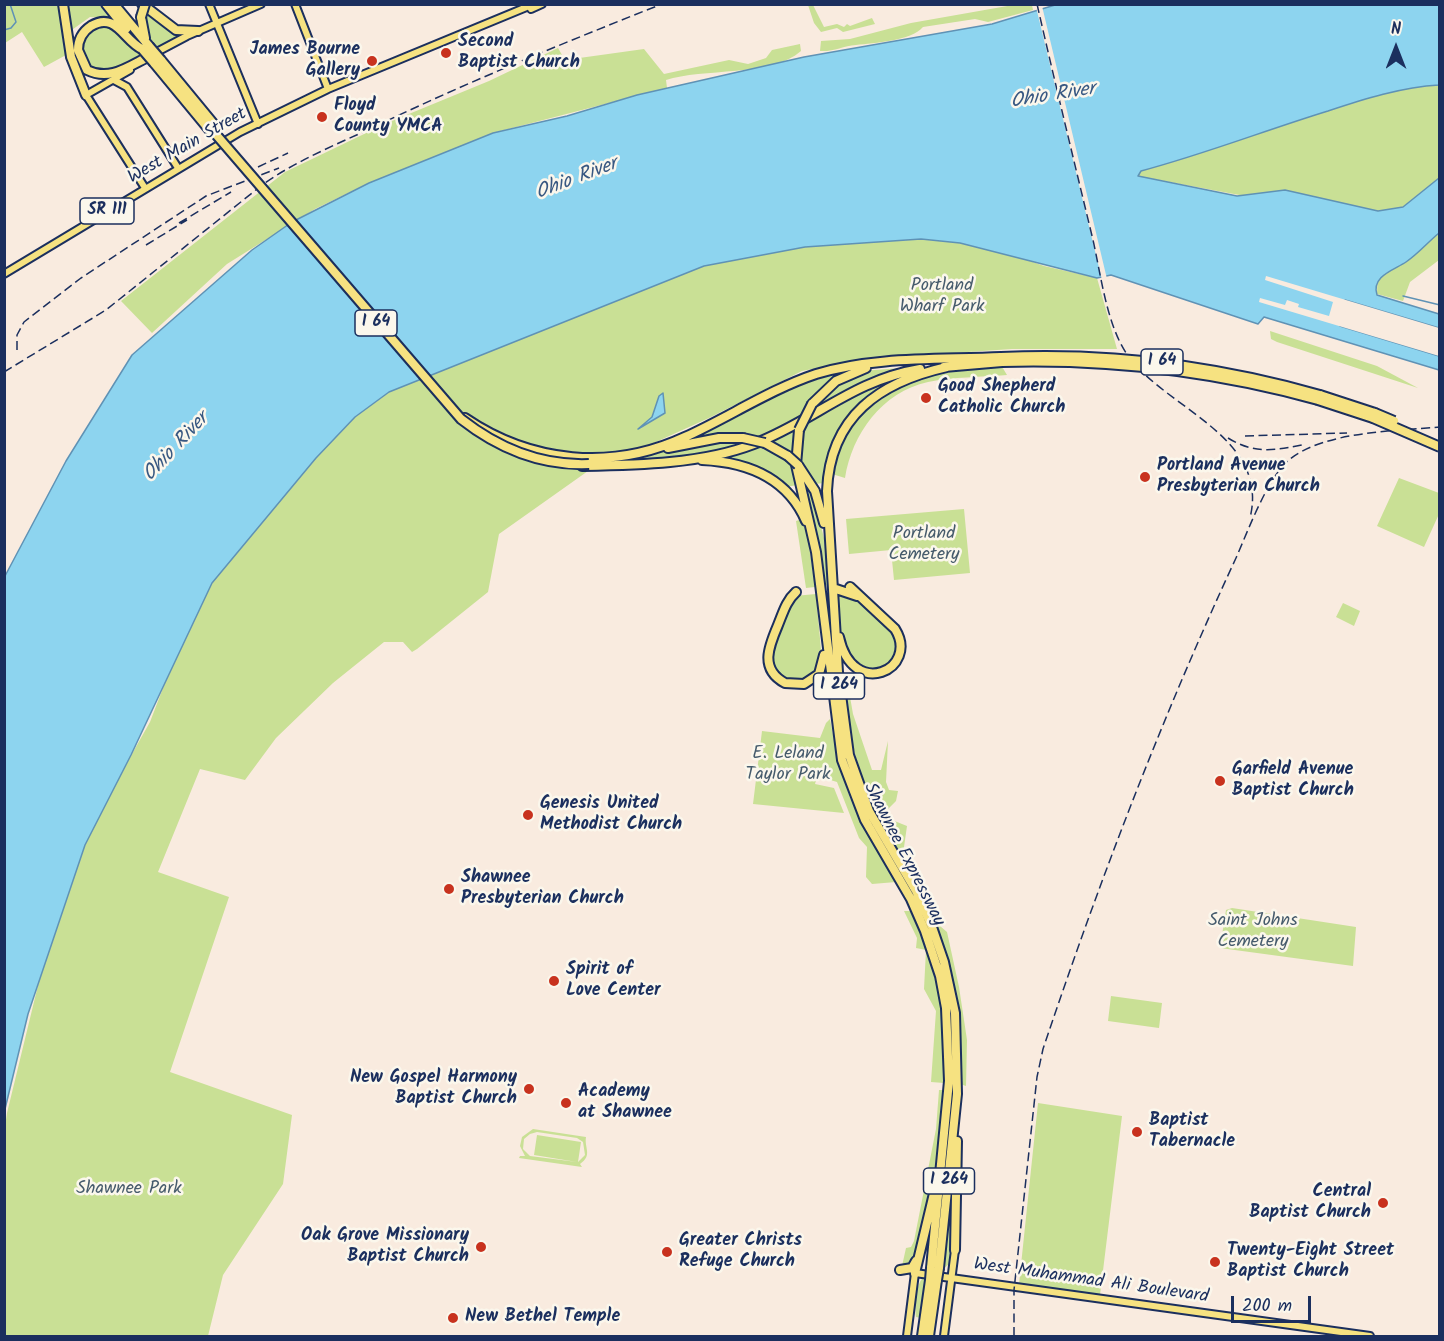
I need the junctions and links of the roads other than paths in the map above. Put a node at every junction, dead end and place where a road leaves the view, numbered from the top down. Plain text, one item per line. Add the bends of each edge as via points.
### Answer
1 (63, 4) edge
2 (107, 4) edge
3 (114, 4) edge
4 (144, 4) edge
5 (209, 4) edge
6 (261, 4) edge
7 (295, 4) edge
8 (534, 4) edge
9 (542, 4) edge
10 (508, 16) junction
11 (217, 23) junction
12 (198, 31) junction
13 (145, 46) junction
14 (155, 60) junction
15 (87, 70) junction
16 (114, 80) junction
17 (326, 90) junction
18 (86, 95) junction
19 (258, 124) junction
20 (214, 130) junction
21 (235, 155) junction
22 (178, 168) junction
23 (145, 188) junction
24 (4, 274) edge
25 (967, 359) junction
26 (1002, 359) junction
27 (946, 364) junction
28 (1374, 416) junction
29 (1440, 441) edge
30 (1440, 447) edge
31 (643, 452) junction
32 (676, 460) junction
33 (588, 465) junction
34 (812, 531) junction
35 (828, 539) junction
36 (850, 587) dead end
37 (834, 589) junction
38 (786, 592) dead end
39 (796, 592) dead end
40 (858, 597) junction
41 (785, 607) junction
42 (835, 618) junction
43 (826, 644) junction
44 (953, 1082) junction
45 (957, 1094) junction
46 (945, 1136) junction
47 (955, 1250) joint
48 (918, 1257) junction
49 (900, 1270) dead end
50 (915, 1273) junction
51 (933, 1274) junction
52 (952, 1277) junction
53 (914, 1285) junction
54 (928, 1330) edge
55 (907, 1336) edge
56 (922, 1336) edge
57 (944, 1336) edge
58 (1370, 1336) edge

1 - 18 highway via 71,57
2 - 13 highway, I 64
3 - 13 highway, I 64
4 - 12 highway via 176,30
4 - 13 highway, bridge via 141,17
5 - 11 main road
6 - 11 main road
7 - 17 main road
8 - 10 main road
9 - 10 main road
10 - 17 main road, West Main Street
11 - 12 main road
11 - 19 main road
12 - 14 main road
13 - 14 highway, I 64, bridge
13 - 15 highway via 119,27 109,23 94,25 83,33 78,46 80,60
14 - 15 highway via 110,75
14 - 16 main road
14 - 20 highway, I 64
15 - 16 highway via 94,77
16 - 18 main road
16 - 22 main road via 127,87
17 - 19 main road, West Main Street / SR 111
18 - 23 main road
19 - 22 main road, West Main Street / SR 111
20 - 21 highway, I 64, bridge
20 - 33 highway, bridge via 461,418 518,453 545,461
21 - 31 highway, I 64, bridge via 422,378 454,409 494,437 528,450 570,458
21 - 33 highway, I 64, bridge via 458,418 486,439 516,454 550,463
22 - 23 main road, West Main Street / SR 111
23 - 24 main road, West Main Street / SR 111
25 - 26 highway, I 64
25 - 27 highway, I 64
25 - 33 highway via 877,378 776,433 738,448 686,457
26 - 27 highway, I 64
26 - 28 highway, I 64, bridge via 1160,367 1319,397
27 - 31 highway, I 64 via 860,365 813,375 685,437
27 - 32 highway, I 64 via 879,379 752,445
27 - 34 highway, Shawnee Expressway, bridge via 858,371 832,384 812,404 799,430 796,465
27 - 35 highway via 898,381 868,402 843,431 828,474
28 - 29 highway, I 64, bridge
28 - 30 highway, I 64, bridge
31 - 35 highway, bridge via 713,438 765,443 788,456 810,480
32 - 33 highway, I 64
32 - 34 highway via 738,464 761,472 791,495
34 - 43 highway, Shawnee Expressway / I 264
35 - 37 highway, Shawnee Expressway / I 264
36 - 40 highway
37 - 40 highway
37 - 42 highway, Shawnee Expressway / I 264
38 - 41 highway
39 - 41 highway
40 - 42 highway via 898,635 900,652 891,667 872,674 853,667 843,652
41 - 43 highway via 768,654 770,668 778,679 795,685 812,681 824,664
42 - 44 highway, Shawnee Expressway / I 264 via 851,762 869,811 927,914 944,962 957,1043
43 - 44 highway, Shawnee Expressway / I 264 via 847,778 865,820 917,913 935,960 945,1001
44 - 45 highway, Shawnee Expressway / I 264
44 - 46 highway, Shawnee Expressway / I 264 via 948,1092
45 - 47 highway
45 - 51 highway, Shawnee Expressway / I 264
46 - 48 highway via 932,1209
46 - 51 highway, Shawnee Expressway / I 264
47 - 52 main road
48 - 49 highway via 912,1268
48 - 50 highway
50 - 51 main road, West Muhammad Ali Boulevard
50 - 53 main road
51 - 52 main road, West Muhammad Ali Boulevard
51 - 53 main road via 918,1278
51 - 54 highway, Shawnee Expressway / I 264
52 - 57 main road
52 - 58 main road, West Muhammad Ali Boulevard
53 - 55 main road
54 - 56 highway, Shawnee Expressway / I 264

